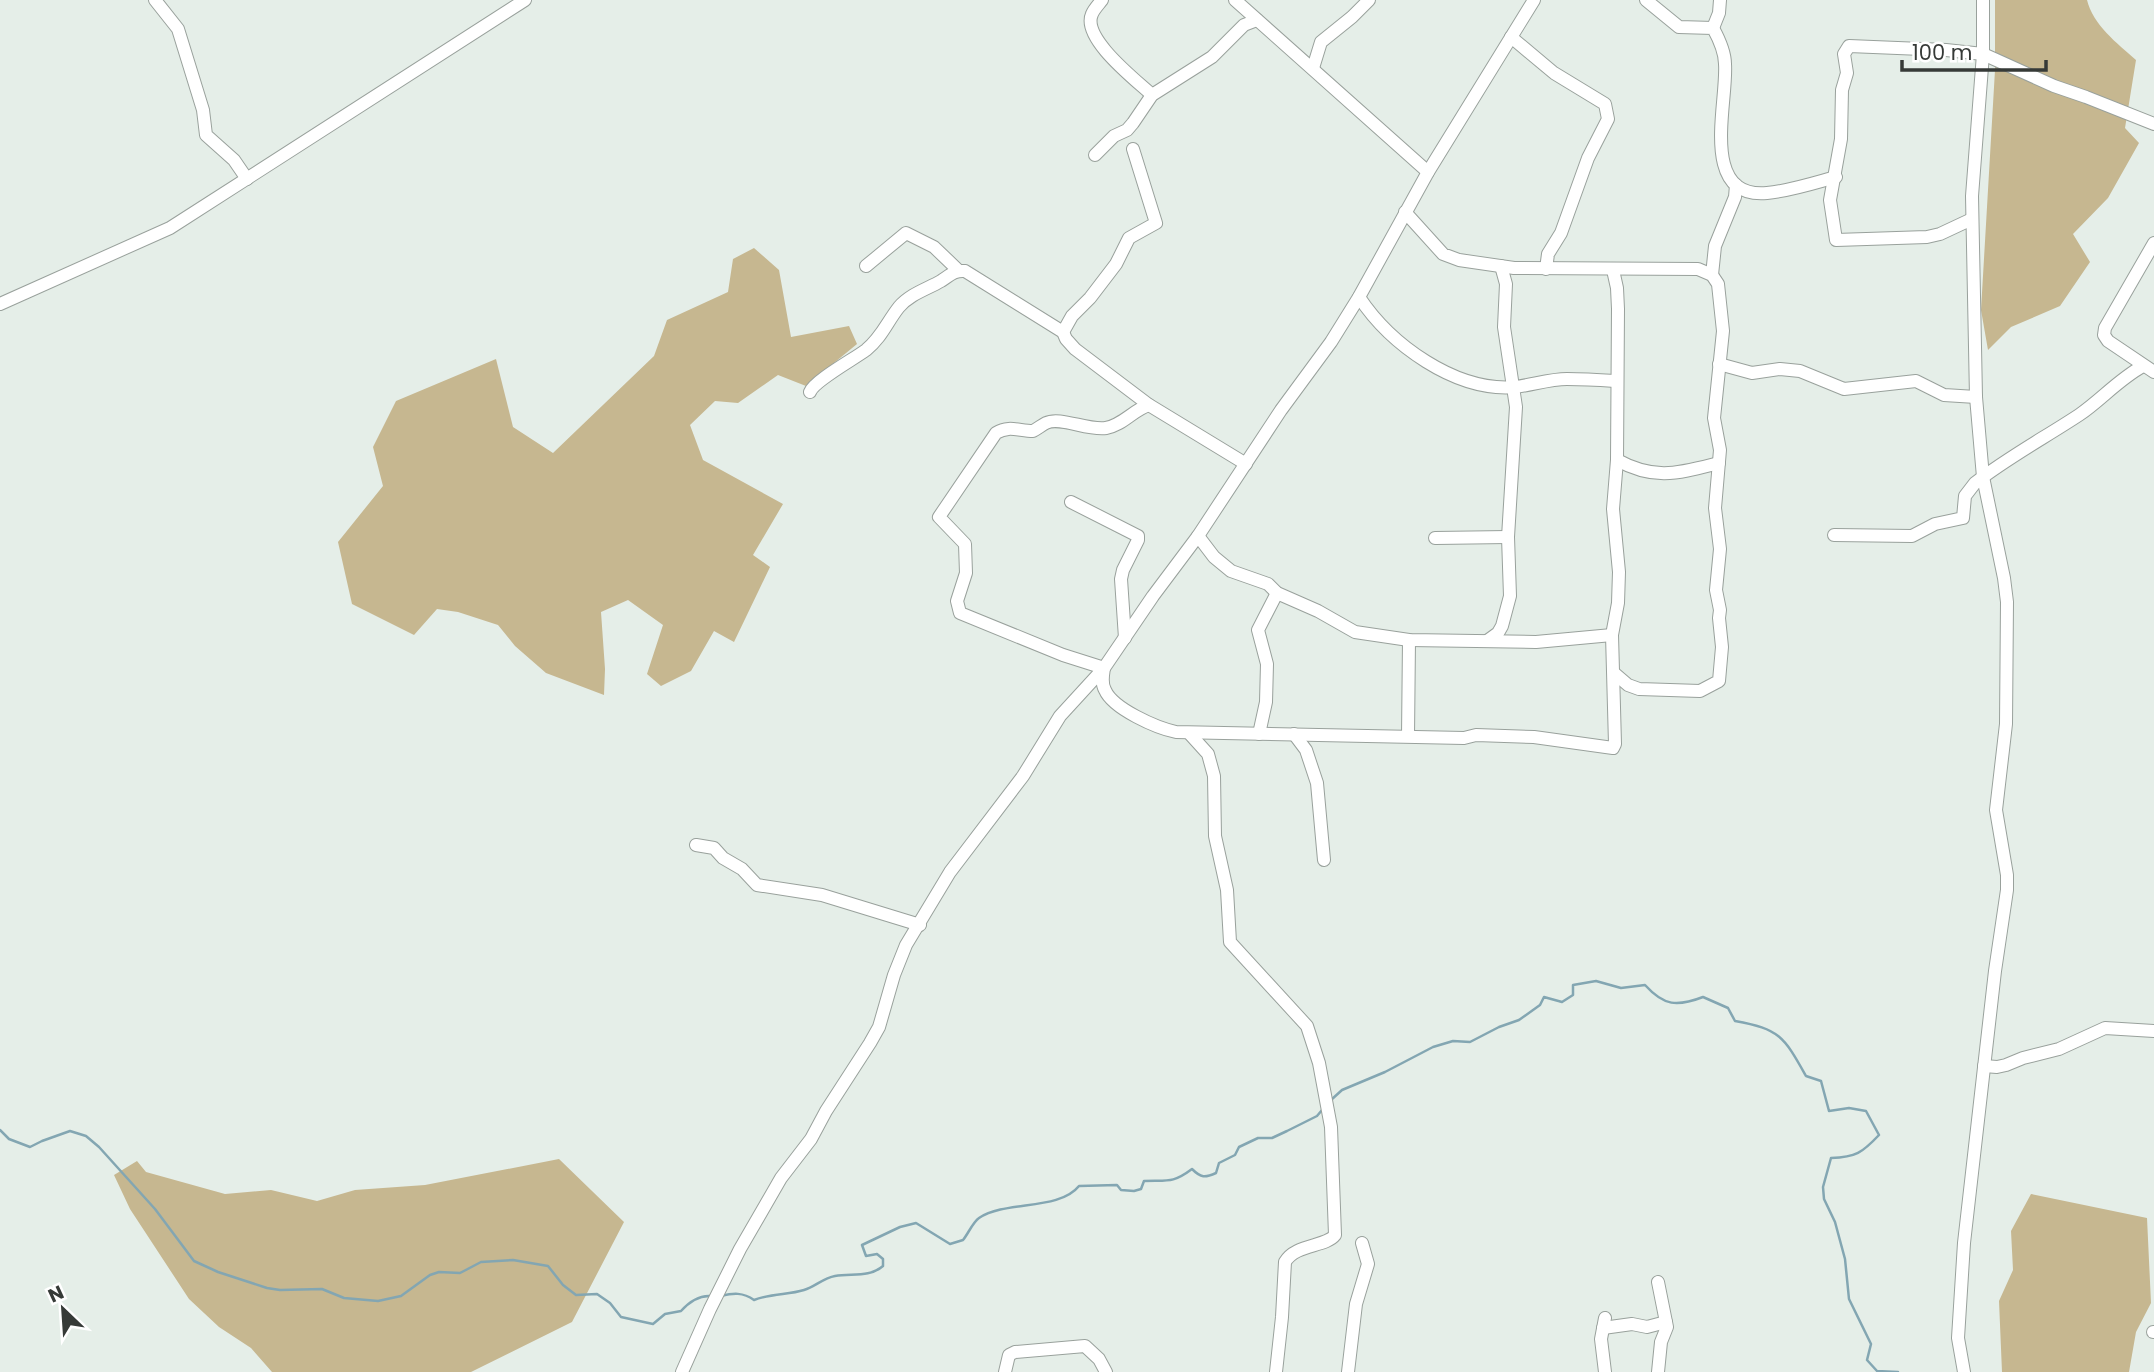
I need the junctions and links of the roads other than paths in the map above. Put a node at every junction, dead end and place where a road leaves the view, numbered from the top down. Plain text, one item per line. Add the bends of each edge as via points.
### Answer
1 (155, 0) edge
2 (525, 0) edge
3 (1102, 0) edge
4 (1236, 0) edge
5 (1369, 0) edge
6 (1534, 0) edge
7 (1646, 0) edge
8 (1720, 0) edge
9 (1983, 0) edge
10 (1257, 20) junction
11 (1713, 28) junction
12 (1511, 37) junction
13 (1983, 54) junction
14 (1313, 68) junction
15 (1152, 95) junction
16 (2154, 124) edge
17 (1133, 149) dead end
18 (1095, 155) dead end
19 (1428, 172) junction
20 (1836, 177) junction
21 (247, 179) junction
22 (1736, 185) junction
23 (1405, 212) junction
24 (1972, 219) junction
25 (2154, 243) edge
26 (866, 266) dead end
27 (1502, 266) junction
28 (1546, 268) junction
29 (1612, 270) junction
30 (959, 271) junction
31 (1712, 275) junction
32 (1359, 297) junction
33 (0, 304) edge
34 (1063, 332) junction
35 (1719, 364) junction
36 (2149, 369) edge
37 (1615, 381) junction
38 (1513, 387) junction
39 (810, 393) dead end
40 (1976, 397) junction
41 (1149, 405) junction
42 (1617, 460) junction
43 (1719, 463) junction
44 (1247, 464) junction
45 (1983, 477) junction
46 (1071, 502) dead end
47 (1834, 535) dead end
48 (1198, 536) junction
49 (1508, 537) junction
50 (1435, 538) dead end
51 (1277, 593) junction
52 (1612, 635) junction
53 (1125, 638) junction
54 (1409, 640) junction
55 (1487, 641) junction
56 (1104, 668) junction
57 (1614, 673) junction
58 (1189, 733) junction
59 (1259, 734) junction
60 (1294, 734) junction
61 (1408, 736) junction
62 (696, 845) dead end
63 (1324, 860) dead end
64 (920, 925) junction
65 (2154, 1031) edge
66 (1984, 1066) junction
67 (1362, 1243) dead end
68 (1658, 1282) dead end
69 (1666, 1322) junction
70 (682, 1372) edge
71 (1005, 1372) edge
72 (1106, 1372) edge
73 (1276, 1372) edge
74 (1348, 1372) edge
75 (1605, 1372) edge
76 (1658, 1372) edge
77 (1964, 1372) edge

1 - 21 street via 178,29 206,135
2 - 21 street
3 - 15 street via 1091,15 1097,41
4 - 10 street
5 - 14 street via 1321,42
6 - 12 street
7 - 11 street via 1679,27
8 - 11 street
9 - 13 street
10 - 14 street
10 - 15 street via 1244,25 1212,57
11 - 22 street via 1725,61 1722,164
12 - 19 street
12 - 28 street via 1554,73 1605,104 1608,111
13 - 16 street
13 - 20 street via 1849,46 1844,54 1847,72
13 - 24 street
14 - 19 street
15 - 18 street via 1127,130
17 - 34 street via 1156,223 1129,238 1120,258
19 - 23 street
20 - 22 street via 1767,193
20 - 24 street via 1830,200 1836,240 1927,237
21 - 33 street via 170,228
22 - 31 street via 1715,246
23 - 27 street via 1449,257
23 - 32 street
24 - 40 street
25 - 36 street via 2104,335
26 - 30 street via 906,233 934,247
27 - 28 street
27 - 38 street via 1504,327
28 - 29 street
29 - 31 street via 1689,269
29 - 37 street via 1617,288
30 - 34 street
30 - 39 street via 902,304 876,340 816,383
31 - 35 street via 1718,284 1723,331
32 - 38 street via 1387,332 1430,364 1457,377
32 - 44 street
34 - 41 street via 1075,349
35 - 40 street via 1752,373 1800,371 1844,389 1916,381 1944,395
35 - 43 street via 1714,418
36 - 45 street via 2126,376 2080,414
37 - 38 street via 1567,379
37 - 42 street
38 - 49 street via 1516,407
40 - 45 street
41 - 44 street
41 - 56 street via 1102,429 1054,421 1032,432 1002,429 939,517 965,544 965,573 957,601 960,612
42 - 43 street via 1635,470 1667,474
42 - 52 street via 1613,509 1619,593
43 - 57 street via 1716,590 1723,647 1719,681 1700,691 1639,689
44 - 48 street
45 - 47 street via 1968,489 1963,518 1935,524 1912,536
45 - 66 street via 2007,602 2006,724 1996,810 2007,890
46 - 53 street via 1138,536 1122,579
48 - 51 street via 1222,566 1268,584
48 - 53 street
49 - 50 street
49 - 55 street via 1507,614 1498,633
51 - 54 street via 1355,632
51 - 59 street via 1258,629 1267,664
52 - 55 street
52 - 57 street
53 - 56 street
54 - 55 street
54 - 61 street
56 - 58 street via 1102,683 1110,699 1168,730
56 - 64 street via 1060,716 1023,776 950,872
57 - 61 street via 1613,748 1534,737
58 - 59 street
58 - 73 street via 1208,754 1214,776 1214,836 1227,890 1230,942 1307,1026 1331,1127 1335,1235 1284,1262
59 - 60 street
60 - 61 street
60 - 63 street via 1306,750 1317,783
62 - 64 street via 714,848 757,885 822,895
64 - 70 street via 900,958 879,1027 746,1237
65 - 66 street via 2105,1028 2059,1049 1997,1068
66 - 77 street via 1964,1243 1958,1338
67 - 74 street via 1368,1264 1356,1304
68 - 69 street
69 - 75 street via 1647,1327 1604,1323
69 - 76 street
71 - 72 street via 1009,1356 1016,1352 1078,1345 1092,1350

